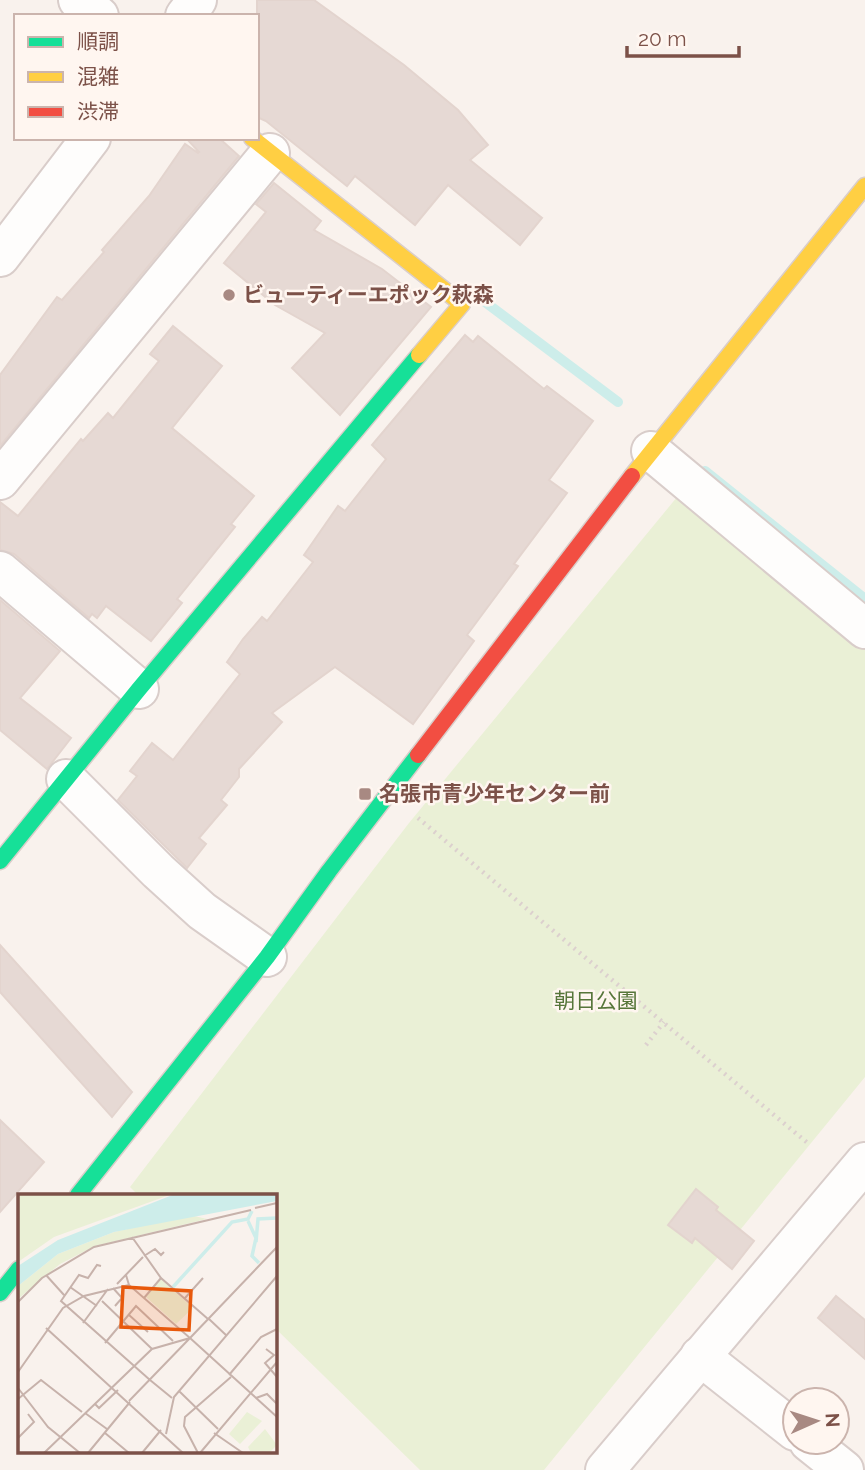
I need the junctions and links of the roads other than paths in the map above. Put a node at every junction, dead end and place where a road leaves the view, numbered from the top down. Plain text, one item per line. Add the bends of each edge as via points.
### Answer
1 (78, 0) edge
2 (96, 14) edge
3 (89, 140) edge
4 (261, 146) edge
5 (865, 186) edge
6 (0, 257) edge
7 (651, 451) junction
8 (0, 480) edge
9 (0, 571) edge
10 (865, 629) edge
11 (139, 689) junction
12 (66, 779) junction
13 (0, 861) edge
14 (267, 957) junction
15 (865, 1163) edge
16 (79, 1194) edge
17 (18, 1270) edge
18 (0, 1293) edge
19 (700, 1356) junction
20 (781, 1420) edge
21 (826, 1456) edge
22 (605, 1470) edge
23 (844, 1470) edge

1 - 2 street
3 - 6 street
4 - 8 street
4 - 11 street via 462,304
5 - 7 street
7 - 10 street
7 - 14 street
9 - 11 street
11 - 12 street
12 - 13 street
12 - 14 street via 202,911
14 - 16 street
15 - 19 street
17 - 18 street
19 - 20 street
19 - 22 street
21 - 23 street

